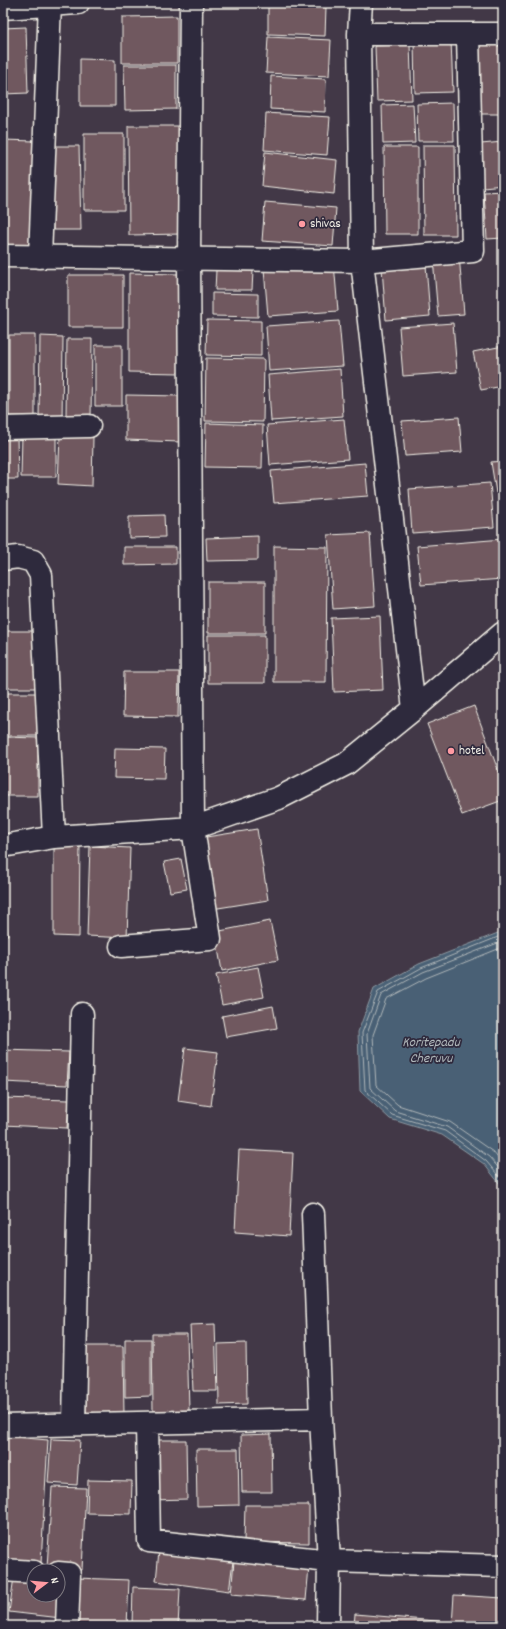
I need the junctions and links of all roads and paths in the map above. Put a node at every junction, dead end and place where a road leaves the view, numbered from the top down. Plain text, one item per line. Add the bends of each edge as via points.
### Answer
1 (78, 3) edge
2 (191, 3) edge
3 (361, 3) edge
4 (50, 4) edge
5 (3, 8) edge
6 (359, 34) junction
7 (468, 34) junction
8 (503, 34) edge
9 (3, 256) edge
10 (40, 257) junction
11 (189, 258) junction
12 (362, 261) junction
13 (89, 426) dead end
14 (3, 428) edge
15 (3, 558) edge
16 (503, 633) edge
17 (414, 709) junction
18 (193, 828) junction
19 (54, 837) junction
20 (3, 846) edge
21 (121, 946) dead end
22 (82, 1014) dead end
23 (313, 1214) dead end
24 (321, 1419) junction
25 (147, 1423) junction
26 (74, 1424) junction
27 (3, 1426) edge
28 (329, 1561) junction
29 (503, 1566) edge
30 (3, 1570) edge
31 (26, 1571) edge
32 (66, 1574) edge
33 (67, 1626) edge
34 (328, 1626) edge

1 - 4 street
2 - 11 street
3 - 6 street
4 - 5 street
4 - 10 street
6 - 7 street
6 - 12 street
7 - 8 street
7 - 12 street via 473,251
9 - 10 street
10 - 11 street
11 - 12 street
11 - 18 street
12 - 17 street
13 - 14 street
15 - 19 street via 18,557 33,561 41,575
16 - 17 street
17 - 18 street via 346,764 279,798
18 - 19 street
18 - 21 street via 210,939
19 - 20 street
22 - 26 street
23 - 24 street
24 - 25 street
24 - 28 street
25 - 26 street
25 - 28 street via 149,1541
26 - 27 street
28 - 29 street
28 - 34 street
30 - 31 street
32 - 33 street via 69,1574

